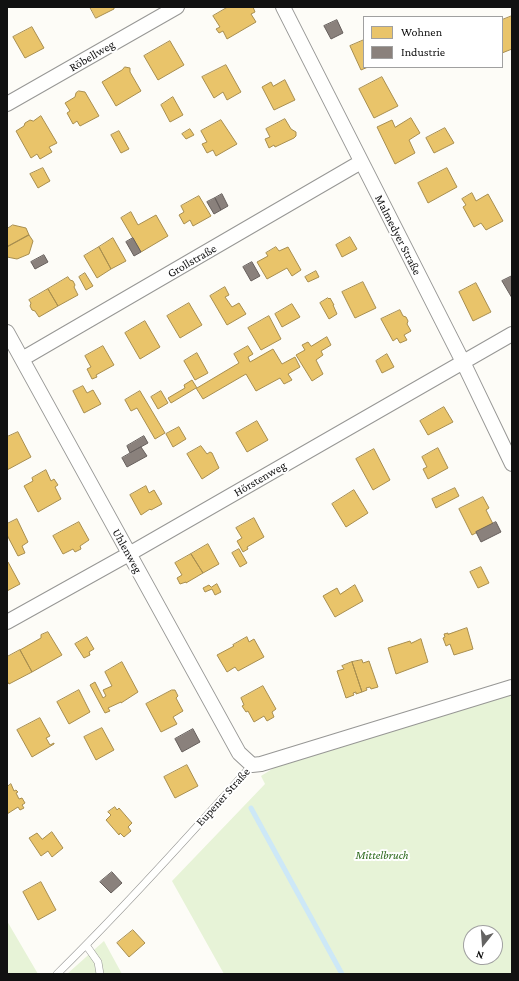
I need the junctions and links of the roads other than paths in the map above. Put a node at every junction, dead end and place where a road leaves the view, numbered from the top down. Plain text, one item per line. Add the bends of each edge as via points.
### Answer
1 (177, 7) edge
2 (283, 7) edge
3 (7, 104) edge
4 (362, 162) junction
5 (7, 332) edge
6 (512, 334) edge
7 (22, 360) junction
8 (463, 362) junction
9 (512, 464) edge
10 (129, 554) junction
11 (7, 622) edge
12 (512, 687) edge
13 (252, 765) junction
14 (86, 945) junction
15 (68, 963) junction
16 (57, 974) edge
17 (65, 974) edge
18 (100, 974) edge

1 - 3 street, Röbellweg
2 - 4 street, Malmedyer Straße
4 - 7 street, Grollstraße
4 - 8 street, Malmedyer Straße
5 - 7 street, Uhlenweg
6 - 8 street, Hörstenweg
7 - 10 street, Uhlenweg
8 - 9 street, Malmedyer Straße
8 - 10 street, Hörstenweg
10 - 11 street, Hörstenweg
10 - 13 street, Uhlenweg via 239,753
12 - 13 street, Eupener Straße
13 - 14 lane, Eupener Straße
14 - 15 lane, Eupener Straße
14 - 18 lane via 98,962
15 - 16 lane, Eupener Straße
15 - 17 lane

